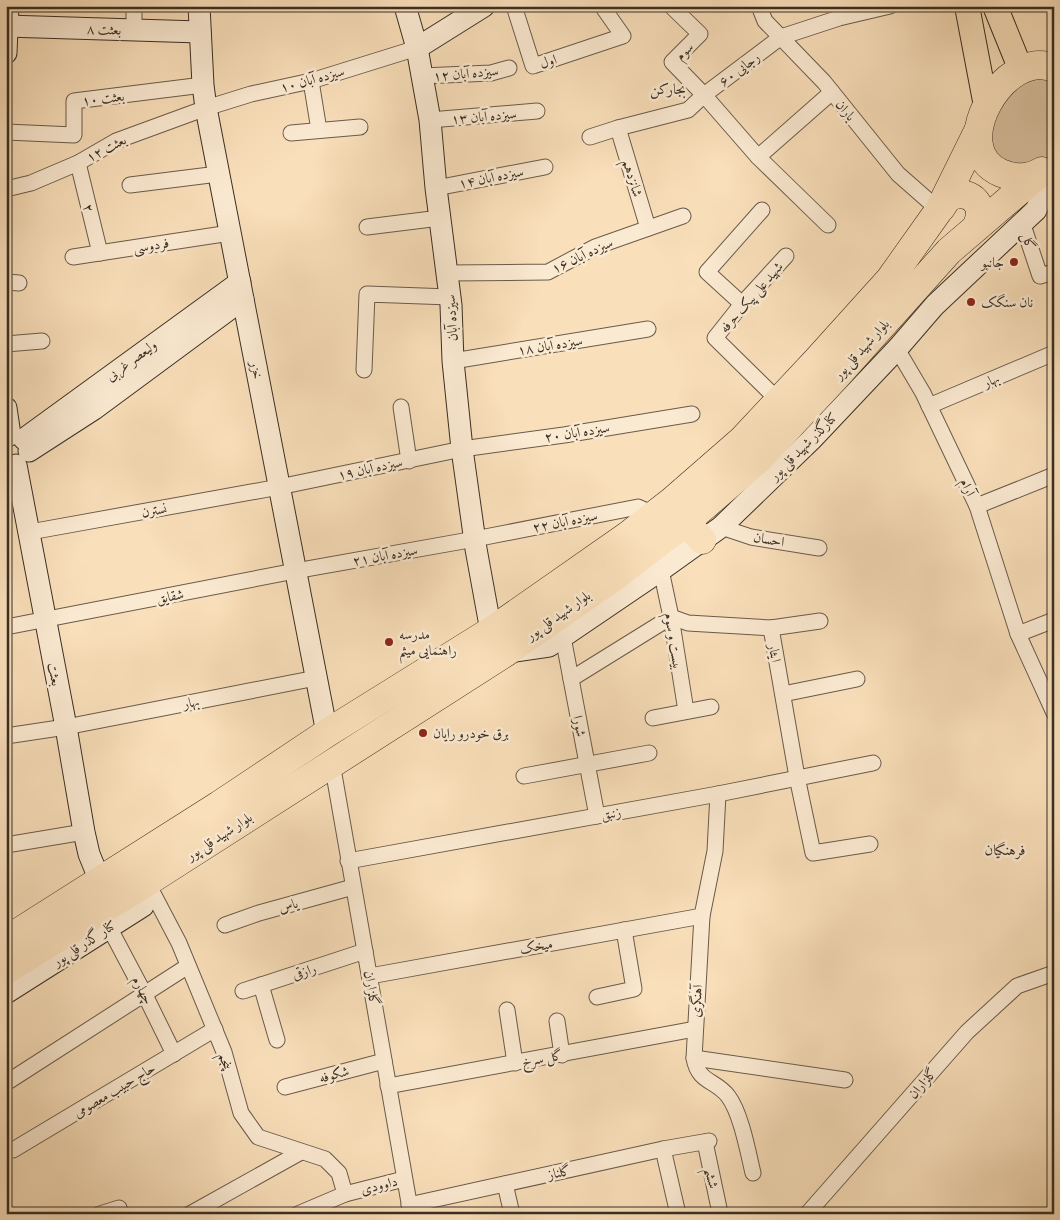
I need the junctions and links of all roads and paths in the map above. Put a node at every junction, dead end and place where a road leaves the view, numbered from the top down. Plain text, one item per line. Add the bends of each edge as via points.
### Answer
1 (134, 6) edge
2 (199, 6) edge
3 (405, 6) edge
4 (484, 6) edge
5 (514, 6) edge
6 (602, 6) edge
7 (671, 6) edge
8 (759, 6) edge
9 (890, 6) edge
10 (968, 6) edge
11 (998, 13) edge
12 (7, 20) edge
13 (134, 30) junction
14 (200, 32) junction
15 (973, 32) junction
16 (781, 37) junction
17 (1054, 43) edge
18 (417, 48) junction
19 (6, 53) edge
20 (509, 68) dead end
21 (1037, 68) edge
22 (422, 76) junction
23 (311, 81) junction
24 (203, 85) junction
25 (832, 92) junction
26 (704, 95) junction
27 (206, 108) junction
28 (537, 111) dead end
29 (982, 118) junction
30 (430, 120) junction
31 (360, 127) dead end
32 (618, 128) junction
33 (319, 130) junction
34 (6, 132) edge
35 (291, 133) dead end
36 (590, 137) dead end
37 (758, 157) junction
38 (78, 163) junction
39 (545, 167) dead end
40 (1046, 170) edge
41 (218, 174) junction
42 (130, 185) dead end
43 (436, 188) junction
44 (6, 189) edge
45 (940, 209) junction
46 (762, 210) dead end
47 (683, 216) dead end
48 (440, 218) junction
49 (1022, 222) junction
50 (828, 225) dead end
51 (977, 226) junction
52 (367, 227) dead end
53 (648, 228) junction
54 (230, 233) junction
55 (100, 253) junction
56 (786, 256) dead end
57 (73, 257) dead end
58 (1054, 272) edge
59 (447, 273) junction
60 (241, 291) junction
61 (450, 297) junction
62 (742, 304) junction
63 (648, 329) dead end
64 (42, 341) dead end
65 (6, 344) edge
66 (897, 349) junction
67 (1054, 353) edge
68 (453, 361) junction
69 (364, 370) dead end
70 (779, 401) junction
71 (929, 406) junction
72 (401, 407) dead end
73 (6, 408) edge
74 (692, 414) dead end
75 (462, 450) junction
76 (13, 452) edge
77 (781, 454) junction
78 (409, 460) junction
79 (1054, 475) edge
80 (279, 487) junction
81 (977, 506) junction
82 (654, 514) junction
83 (703, 530) junction
84 (30, 532) junction
85 (475, 539) junction
86 (819, 548) dead end
87 (661, 570) junction
88 (295, 571) junction
89 (671, 617) junction
90 (1054, 620) edge
91 (45, 621) junction
92 (820, 621) dead end
93 (6, 627) edge
94 (771, 628) junction
95 (1018, 634) junction
96 (563, 637) junction
97 (498, 642) junction
98 (316, 678) junction
99 (571, 679) junction
100 (857, 679) dead end
101 (782, 694) junction
102 (711, 707) dead end
103 (686, 712) junction
104 (1054, 713) edge
105 (653, 718) dead end
106 (66, 727) junction
107 (327, 733) junction
108 (6, 736) edge
109 (649, 753) dead end
110 (332, 763) junction
111 (873, 763) dead end
112 (587, 764) junction
113 (524, 776) dead end
114 (797, 777) junction
115 (718, 794) junction
116 (597, 816) junction
117 (84, 832) junction
118 (870, 844) dead end
119 (6, 845) edge
120 (348, 861) junction
121 (100, 881) junction
122 (147, 882) junction
123 (353, 887) junction
124 (702, 916) junction
125 (225, 925) dead end
126 (624, 930) junction
127 (90, 934) junction
128 (6, 940) edge
129 (365, 951) junction
130 (188, 966) junction
131 (6, 970) edge
132 (1054, 974) edge
133 (370, 976) junction
134 (261, 986) junction
135 (243, 991) dead end
136 (6, 993) edge
137 (145, 995) junction
138 (597, 998) dead end
139 (507, 1010) dead end
140 (557, 1020) dead end
141 (215, 1029) junction
142 (695, 1029) junction
143 (277, 1040) dead end
144 (174, 1054) junction
145 (562, 1055) junction
146 (694, 1058) junction
147 (384, 1061) junction
148 (515, 1063) junction
149 (845, 1080) dead end
150 (9, 1081) dead end
151 (388, 1086) junction
152 (284, 1087) dead end
153 (707, 1141) joint
154 (663, 1149) junction
155 (13, 1150) dead end
156 (301, 1152) junction
157 (753, 1173) dead end
158 (404, 1179) junction
159 (504, 1184) junction
160 (345, 1194) junction
161 (119, 1208) dead end
162 (410, 1209) edge
163 (720, 1213) edge
164 (100, 1214) edge
165 (190, 1214) edge
166 (298, 1214) edge
167 (512, 1214) edge
168 (678, 1214) edge
169 (807, 1214) edge

1 - 13 street
2 - 14 street, خزر
3 - 18 street, سیزده آبان
4 - 18 street
5 - 6 street, اول via 533,66 623,36
7 - 26 street, سوم via 700,34 672,62
8 - 16 street, باران via 765,21
9 - 16 street, رجایی ۶۰ via 838,18
10 - 15 main road
11 - 15 main road via 1002,29 997,38 988,42 978,40
11 - 21 main road
12 - 13 street, بعثت ۸
12 - 19 street
13 - 14 street, بعثت ۸
14 - 24 street, خزر
15 - 29 main road
16 - 25 street, باران
16 - 26 street, رجایی ۶۰
17 - 21 highway, بلوار شهید قلی پور
18 - 22 street, سیزده آبان
18 - 23 street, سیزده آبان ‍۱۰
20 - 22 street, سیزده آبان ۱۲ via 491,73
21 - 29 highway, بلوار شهید قلی پور via 1009,77 992,95
22 - 30 street, سیزده آبان
23 - 27 street, سیزده آبان ‍۱۰
23 - 33 street
24 - 27 street, خزر
24 - 34 street, بعثت ۱۰ via 74,101 74,135
25 - 37 street
25 - 45 street, باران via 898,174
26 - 32 street, رجایی ۶۰ via 688,110
26 - 37 street
27 - 38 street, بعثت ۱۲ via 116,141
27 - 41 street, خزر
28 - 30 street, سیزده آبان ۱۳
29 - 40 highway via 979,146 985,160 996,171 1010,177 1025,178
29 - 45 highway, بلوار شهید قلی پور
30 - 43 street, سیزده آبان
31 - 33 street
32 - 36 street, رجایی ۶۰
32 - 53 street, شانزدهم
33 - 35 street
37 - 50 street
38 - 44 street, بعثت ۱۲ via 31,183
38 - 55 street, ۲
39 - 43 street, سیزده آبان ۱۴
40 - 49 street, کنارگذر شهید قلی پور via 1040,204
40 - 51 highway, بلوار شهید قلی پور
41 - 42 street
41 - 54 street, خزر
43 - 48 street, سیزده آبان
45 - 51 highway via 947,199 966,195 979,206
45 - 70 highway, بلوار شهید قلی پور via 890,279
46 - 62 street via 707,272
47 - 53 street, سیزده آبان ۱۶
48 - 52 street
48 - 59 street, سیزده آبان
49 - 58 street, گل via 1040,276
49 - 66 street, کنارگذر شهید قلی پور via 935,305
51 - 77 highway, بلوار شهید قلی پور via 949,251
53 - 59 street, سیزده آبان ۱۶ via 595,248 548,272
54 - 55 street, فردوسی
54 - 60 street, خزر
55 - 57 street, فردوسی
56 - 62 street, شهید علی پیک حرفه
59 - 61 street, سیزده آبان
60 - 76 street, ولیعصر غربی via 134,369 94,409
60 - 80 street, خزر
61 - 68 street, سیزده آبان
61 - 69 street via 367,294
62 - 70 street, شهید علی پیک حرفه via 715,338
63 - 68 street, سیزده آبان ۱۸
64 - 65 street
66 - 71 street, آرام
66 - 77 street, کنارگذر شهید قلی پور
67 - 71 street, بهار
68 - 75 street, سیزده آبان
70 - 82 highway, بلوار شهید قلی پور via 742,440
71 - 81 street, آرام
72 - 78 street
73 - 76 street, بعثت
74 - 75 street, سیزده آبان ۲۰
75 - 78 street, سیزده آبان ۱۹
75 - 85 street, سیزده آبان
76 - 84 street, بعثت
77 - 83 highway, بلوار شهید قلی پور via 760,458
78 - 80 street, سیزده آبان ۱۹
79 - 81 street
80 - 84 street, نسترن
80 - 88 street, خزر
81 - 95 street, آرام
82 - 85 street, سیزده آبان ۲۲ via 638,507
82 - 97 highway, بلوار شهید قلی پور
83 - 86 street, احسان
83 - 87 street
83 - 97 highway, بلوار شهید قلی پور via 617,574
84 - 91 street, بعثت
85 - 88 street, سیزده آبان ۲۱
85 - 97 street, سیزده آبان
87 - 89 street, بیست و سوم
87 - 96 street
88 - 91 street, شقایق
88 - 98 street, خزر
89 - 94 street, ایثار via 688,623
89 - 99 street
89 - 103 street, بیست و سوم
90 - 95 street
91 - 93 street, شقایق
91 - 106 street, بعثت
92 - 94 street
94 - 101 street, ایثار
95 - 104 street, آرام
96 - 97 street via 549,646
96 - 99 street, شورا
97 - 107 highway, بلوار شهید قلی پور
97 - 110 highway, بلوار شهید قلی پور
98 - 106 street, بهار
98 - 107 street, خزر
99 - 112 street, شورا
100 - 101 street
101 - 114 street, ایثار
102 - 103 street
103 - 105 street
106 - 108 street, بهار
106 - 117 street, بعثت
107 - 121 highway, بلوار شهید قلی پور
109 - 112 street
110 - 120 street, گلزاران
110 - 122 highway, بلوار شهید قلی پور
111 - 114 street, زنبق
112 - 113 street
112 - 116 street, شورا
114 - 115 street, زنبق
114 - 118 street, ایثار via 814,853
115 - 116 street, زنبق
115 - 124 street, آهنگری via 716,851
116 - 120 street, زنبق
117 - 119 street
117 - 121 street, بعثت
120 - 123 street, گلزاران
121 - 128 highway, بلوار شهید قلی پور
122 - 127 highway, بلوار شهید قلی پور
122 - 130 street, پنجم
123 - 125 street, یاس
123 - 129 street, گلزاران
124 - 126 street, میخک
124 - 142 street, آهنگری
126 - 133 street, میخک
126 - 138 street via 634,990
127 - 131 highway, بلوار شهید قلی پور
127 - 136 street, کنار گذر قلی پور
127 - 137 street, چهارم
129 - 133 street, گلزاران
129 - 134 street, رازقی
130 - 137 street
130 - 141 street, پنجم
132 - 169 street, گلزاران via 1017,986 967,1032
133 - 147 street, گلزاران
134 - 135 street, رازقی
134 - 143 street
137 - 144 street, چهارم
137 - 150 street
139 - 148 street
140 - 145 street
141 - 144 street, حاج حبیب معصومی
141 - 156 street, پنجم via 241,1113 258,1137
142 - 145 street, گل سرخ
142 - 146 street, آهنگری
144 - 155 street, حاج حبیب معصومی
145 - 148 street, گل سرخ
146 - 149 street
146 - 157 street via 696,1068 728,1095 737,1113
147 - 151 street, گلزاران
147 - 152 street, شکوفه
148 - 151 street, گل سرخ
151 - 158 street, گلزاران
153 - 154 street, گلناز
153 - 163 street, ششم
154 - 159 street, گلناز
154 - 168 street
156 - 160 street, پنجم via 325,1159 340,1173
156 - 165 street
158 - 160 street, داوودی
158 - 162 street, گلزاران
159 - 162 street, گلناز
159 - 167 street
160 - 166 street, داوودی
161 - 164 street

